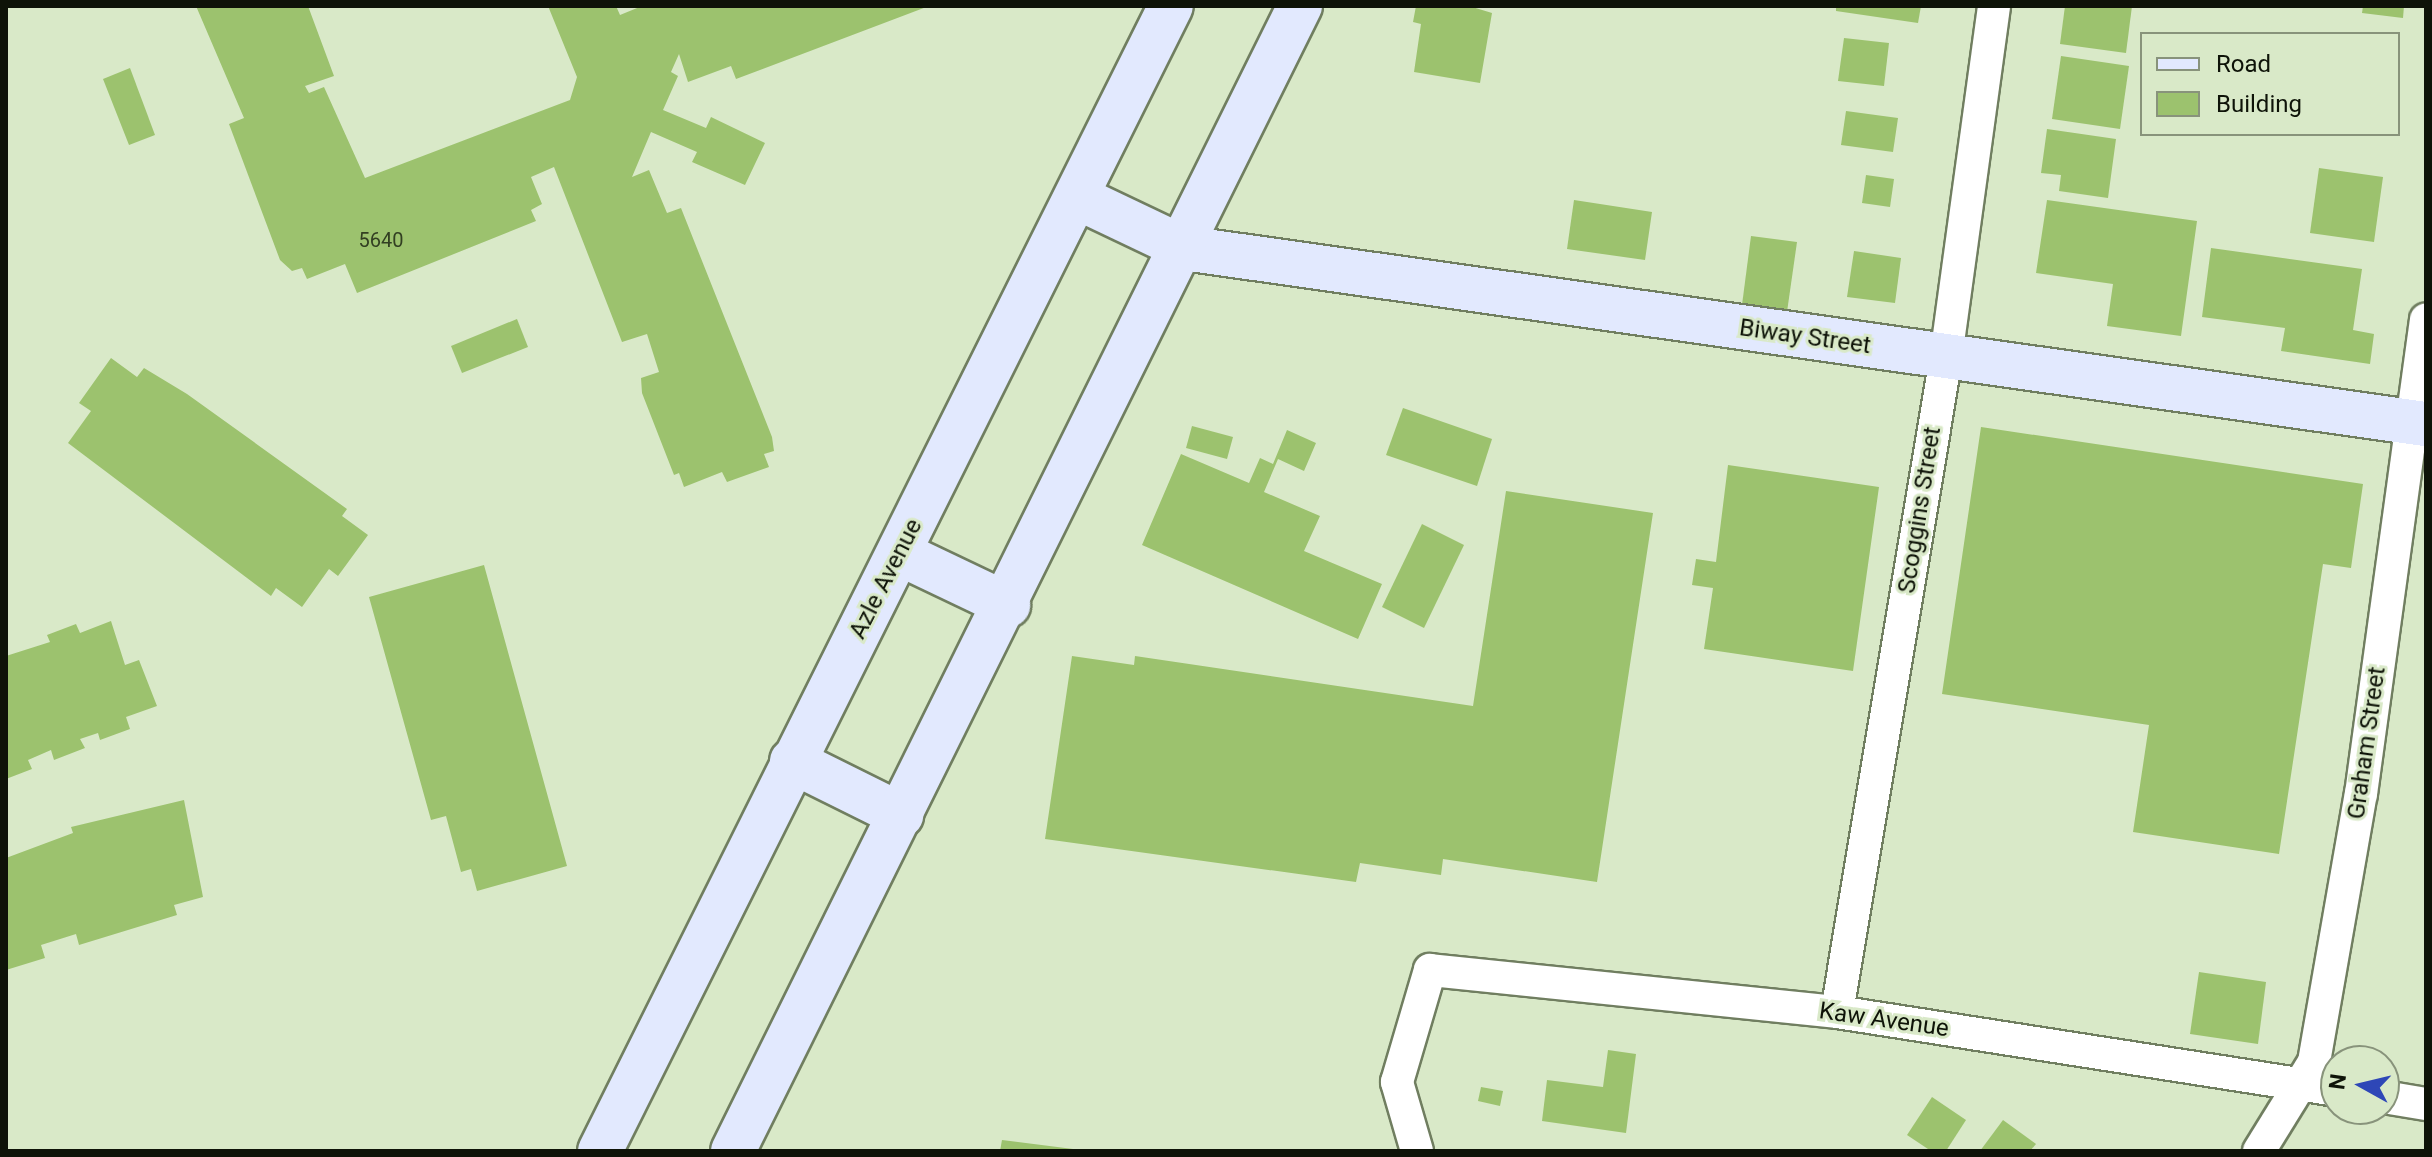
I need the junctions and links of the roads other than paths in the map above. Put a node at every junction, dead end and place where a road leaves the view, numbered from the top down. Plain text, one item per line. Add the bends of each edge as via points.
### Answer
1 (1171, 6) edge
2 (1300, 6) edge
3 (1994, 6) edge
4 (1079, 198) junction
5 (1184, 248) junction
6 (2426, 319) edge
7 (1946, 357) junction
8 (2419, 423) edge
9 (899, 553) junction
10 (1008, 605) junction
11 (792, 761) junction
12 (901, 815) junction
13 (1837, 1012) junction
14 (2302, 1085) junction
15 (2320, 1088) edge
16 (2400, 1100) edge
17 (2426, 1104) edge
18 (600, 1151) edge
19 (733, 1151) edge
20 (1417, 1151) edge
21 (2259, 1151) edge

1 - 4 main road, Azle Avenue
2 - 5 main road
3 - 7 street, Scoggins Street
4 - 5 main road, Biway Street
4 - 9 main road, Azle Avenue
5 - 7 main road, Biway Street
5 - 10 main road
6 - 8 street, Graham Street
7 - 8 main road, Biway Street
7 - 13 street, Scoggins Street
8 - 14 street, Graham Street via 2314,1062
9 - 10 main road
9 - 11 main road, Azle Avenue
10 - 12 main road
11 - 12 main road
11 - 18 main road, Azle Avenue
12 - 19 main road
13 - 14 street, Kaw Avenue
13 - 20 street, Kaw Avenue via 1430,970 1397,1082
14 - 15 street, Kaw Avenue
14 - 21 street, Graham Street
16 - 17 street

